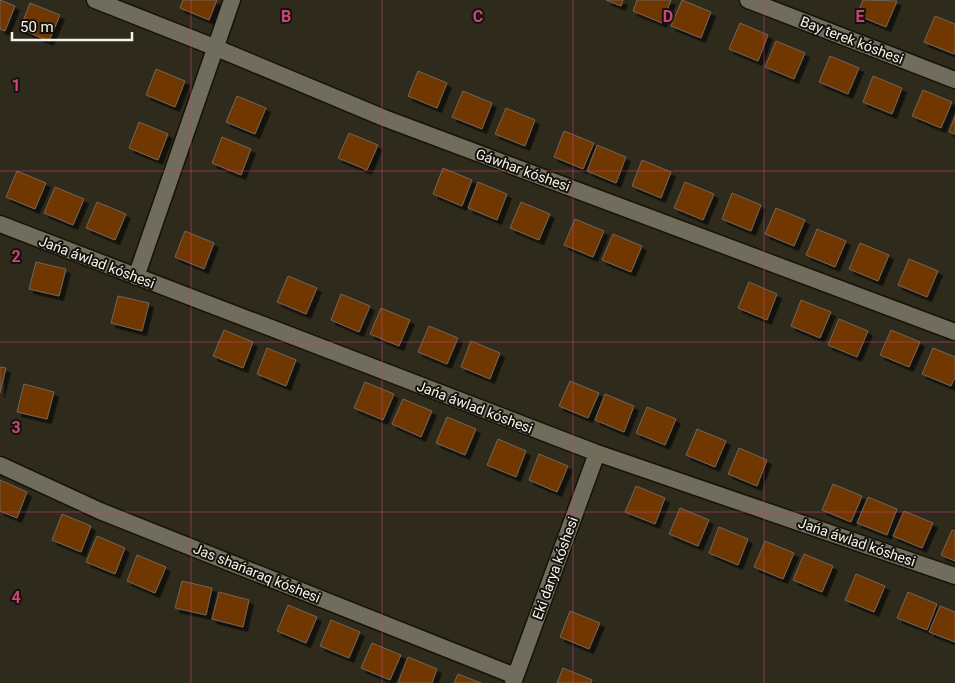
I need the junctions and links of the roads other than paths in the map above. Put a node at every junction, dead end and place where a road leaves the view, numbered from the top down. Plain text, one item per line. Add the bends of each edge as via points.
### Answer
1 (95, 0) edge
2 (232, 0) edge
3 (748, 0) edge
4 (214, 47) junction
5 (955, 80) edge
6 (0, 224) edge
7 (136, 277) junction
8 (955, 332) edge
9 (597, 453) junction
10 (0, 465) edge
11 (955, 576) edge
12 (514, 679) edge

1 - 4 street, Gáwhar kóshesi
2 - 4 street
3 - 5 street, Bay terek kóshesi
4 - 7 street
4 - 8 street, Gáwhar kóshesi via 384,118
6 - 7 street, Jańa áwlad kóshesi
7 - 9 street, Jańa áwlad kóshesi
9 - 11 street, Jańa áwlad kóshesi
9 - 12 street, Eki darya kóshesi
10 - 12 street, Jas shańaraq kóshesi via 100,511

